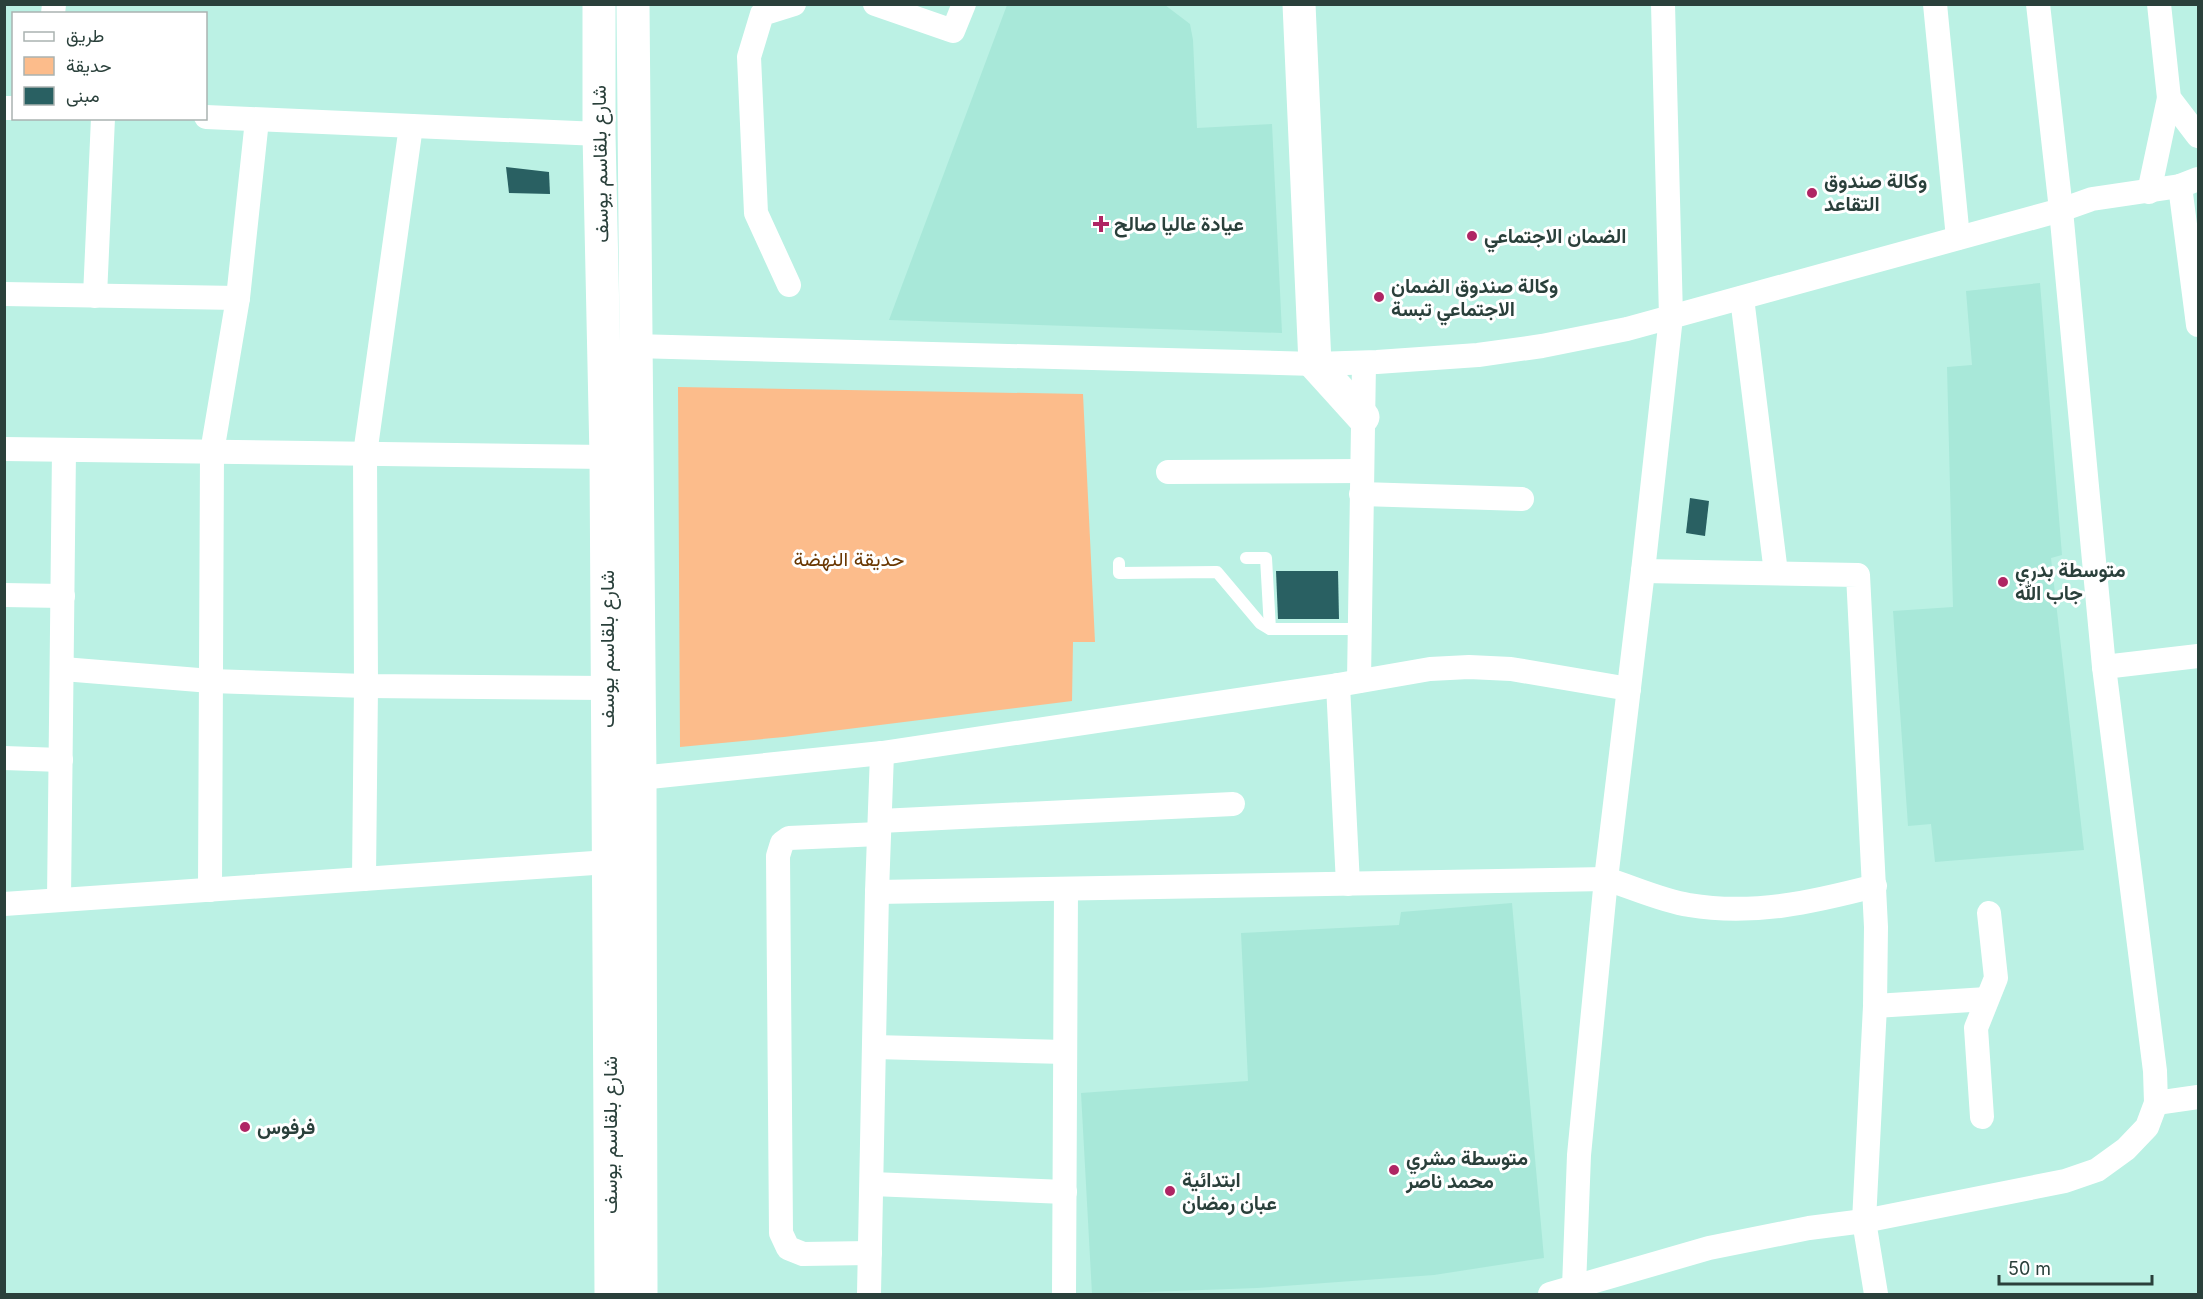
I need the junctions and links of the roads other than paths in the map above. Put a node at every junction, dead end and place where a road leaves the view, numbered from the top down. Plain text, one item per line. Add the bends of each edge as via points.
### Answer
1 (599, 4) edge
2 (633, 4) edge
3 (794, 4) edge
4 (875, 4) edge
5 (964, 4) edge
6 (1299, 4) edge
7 (1663, 4) edge
8 (1935, 4) edge
9 (2038, 4) edge
10 (2158, 4) edge
11 (2169, 98) junction
12 (207, 117) edge
13 (103, 120) edge
14 (257, 120) junction
15 (411, 126) junction
16 (599, 134) junction
17 (2199, 136) edge
18 (2192, 188) edge
19 (2149, 192) junction
20 (2061, 210) junction
21 (1958, 238) junction
22 (789, 285) dead end
23 (4, 294) edge
24 (95, 296) junction
25 (238, 297) junction
26 (1742, 298) junction
27 (1671, 317) junction
28 (2199, 325) edge
29 (634, 346) junction
30 (1364, 363) junction
31 (1315, 364) junction
32 (1363, 417) junction
33 (4, 449) edge
34 (64, 450) junction
35 (212, 452) junction
36 (365, 454) junction
37 (606, 457) junction
38 (1168, 472) dead end
39 (1361, 482) junction
40 (1522, 499) dead end
41 (1246, 558) dead end
42 (1119, 563) dead end
43 (1643, 571) junction
44 (1776, 573) junction
45 (4, 595) edge
46 (63, 596) junction
47 (1270, 629) junction
48 (1359, 629) junction
49 (2199, 656) edge
50 (2104, 667) junction
51 (63, 669) junction
52 (211, 681) junction
53 (1349, 683) junction
54 (366, 686) junction
55 (608, 688) junction
56 (1629, 689) junction
57 (882, 753) junction
58 (4, 758) edge
59 (61, 760) junction
60 (640, 778) junction
61 (1233, 804) dead end
62 (879, 828) junction
63 (608, 862) junction
64 (363, 879) junction
65 (1606, 879) junction
66 (1348, 884) junction
67 (1875, 885) junction
68 (1066, 889) junction
69 (210, 890) junction
70 (877, 892) junction
71 (59, 900) junction
72 (4, 904) edge
73 (1989, 914) dead end
74 (1987, 999) junction
75 (1875, 1006) junction
76 (874, 1047) junction
77 (1065, 1052) junction
78 (2199, 1097) edge
79 (2156, 1103) junction
80 (1982, 1117) dead end
81 (872, 1184) junction
82 (1065, 1192) junction
83 (1864, 1221) junction
84 (870, 1253) junction
85 (1575, 1291) edge
86 (610, 1294) edge
87 (641, 1294) edge
88 (869, 1294) edge
89 (1064, 1294) edge
90 (1550, 1294) edge
91 (1876, 1294) edge

1 - 16 main road, شارع بلقاسم يوسف
2 - 29 main road, شارع بلقاسم يوسف
3 - 22 street via 762,14 750,57 756,213
4 - 5 street via 953,31
6 - 31 main road
7 - 27 street
8 - 21 street
9 - 20 street
10 - 11 street
11 - 17 street
11 - 19 street
12 - 14 street
13 - 24 street
14 - 15 street
14 - 25 street
15 - 16 street
15 - 36 street
16 - 37 main road, شارع بلقاسم يوسف
18 - 19 street
18 - 28 street
19 - 20 street via 2092,199
20 - 21 street
20 - 50 street
21 - 26 street
23 - 24 street
24 - 25 street
25 - 35 street
26 - 27 street
26 - 44 street
27 - 30 street via 1542,346
27 - 43 street
29 - 31 street
29 - 60 main road, شارع بلقاسم يوسف
30 - 31 street
30 - 32 street
31 - 32 main road
32 - 39 street
33 - 34 street
34 - 35 street
34 - 46 street
35 - 36 street
35 - 52 street
36 - 37 street
36 - 54 street
37 - 55 main road, شارع بلقاسم يوسف
38 - 39 street
39 - 40 street
39 - 48 street
41 - 47 lane via 1266,558
42 - 47 lane via 1119,573 1217,572 1260,623
43 - 44 street
43 - 56 street
44 - 67 street via 1858,575
45 - 46 street
46 - 51 street
47 - 48 lane
48 - 53 street
49 - 50 street
50 - 79 street
51 - 52 street
51 - 59 street
52 - 54 street
52 - 69 street
53 - 56 street via 1430,669 1469,667 1511,669
53 - 57 street
53 - 66 street
54 - 55 street
54 - 64 street
55 - 63 main road, شارع بلقاسم يوسف
56 - 65 street
57 - 60 street
57 - 62 street
58 - 59 street
59 - 71 street
60 - 87 main road, شارع بلقاسم يوسف
61 - 62 street
62 - 70 street
62 - 84 street via 789,838 782,843 778,856 781,1233 788,1248 803,1254
63 - 64 street
63 - 86 main road, شارع بلقاسم يوسف
64 - 69 street
65 - 66 street
65 - 67 street via 1687,905 1732,910 1783,907
65 - 85 street via 1579,1155
66 - 68 street
67 - 75 street
68 - 70 street
68 - 77 street
69 - 71 street
70 - 76 street
71 - 72 street
73 - 74 street via 1996,978
74 - 75 street
74 - 80 street via 1976,1028
75 - 83 street
76 - 77 street
76 - 81 street
77 - 82 street
78 - 79 street
79 - 83 street via 2146,1127 2126,1149 2097,1170 2065,1181
81 - 82 street
81 - 84 street
82 - 89 street
83 - 85 street via 1709,1248
83 - 91 street
84 - 88 street
85 - 90 street

